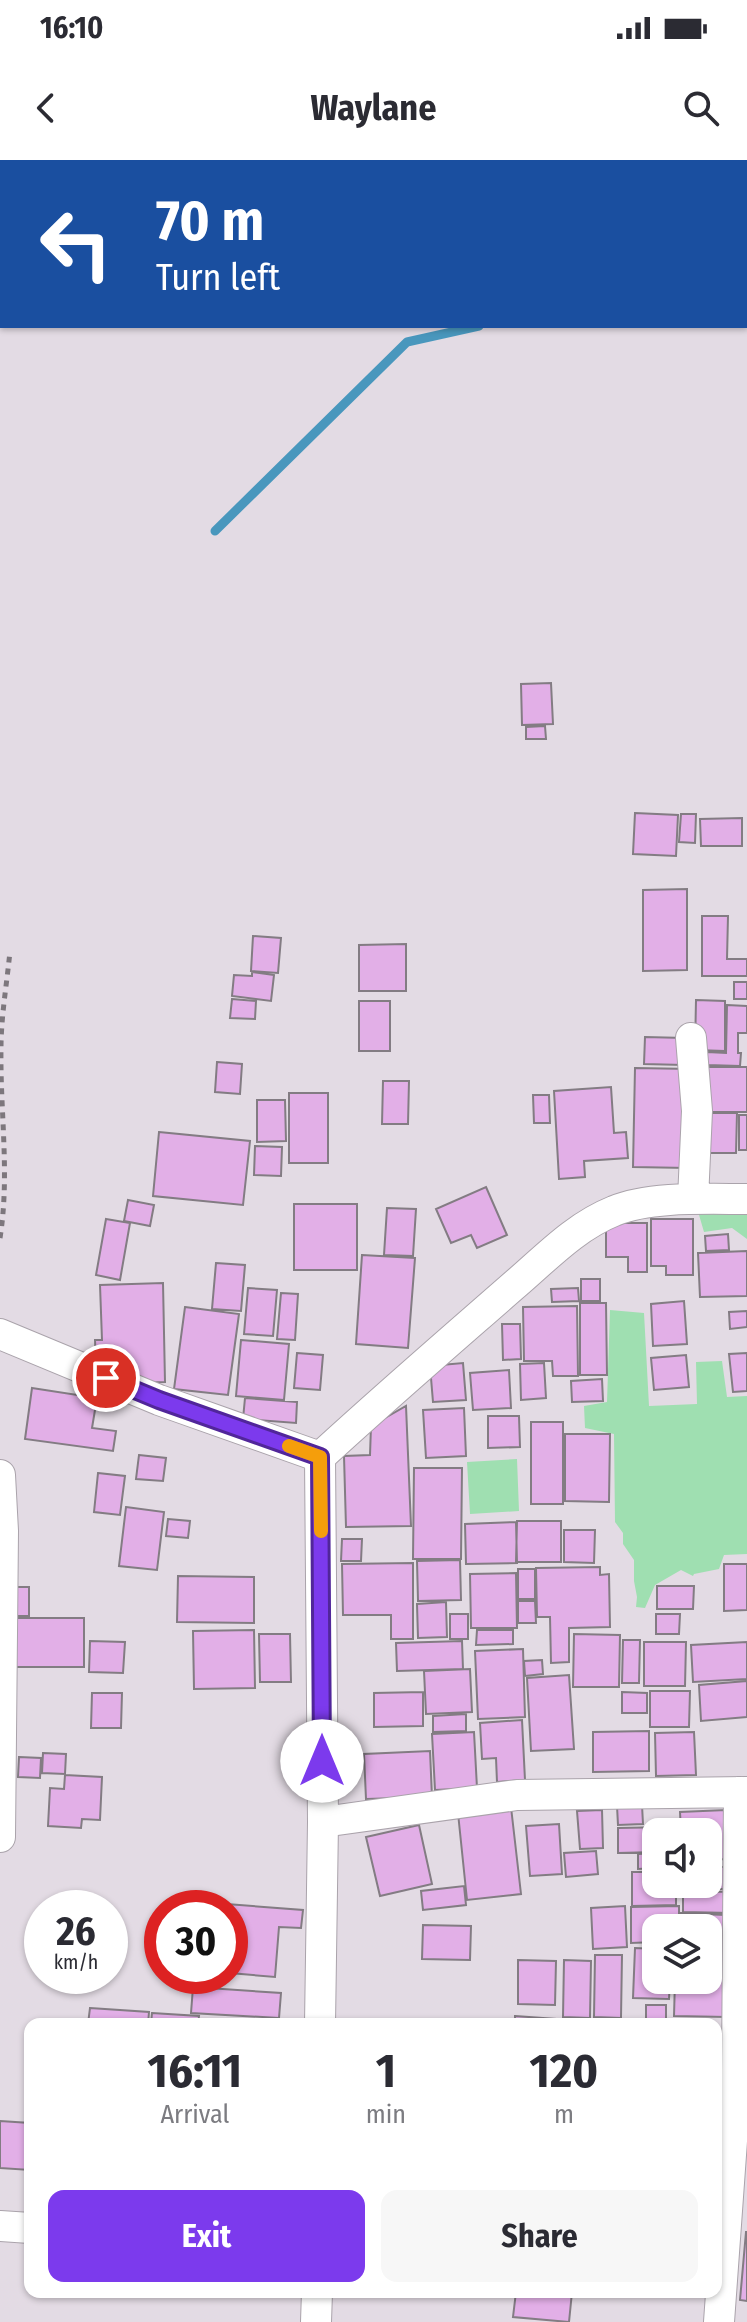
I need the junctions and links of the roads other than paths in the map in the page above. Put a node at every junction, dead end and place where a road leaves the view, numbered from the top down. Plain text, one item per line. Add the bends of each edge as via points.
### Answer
1 (691, 1038) dead end
2 (693, 1199) junction
3 (747, 1199) edge
4 (0, 1334) edge
5 (320, 1457) junction
6 (0, 1475) edge
7 (743, 1792) edge
8 (323, 1822) junction
9 (0, 1837) edge
10 (320, 2018) edge
11 (0, 2226) edge
12 (24, 2228) edge
13 (722, 2280) edge
14 (317, 2298) edge
15 (721, 2298) edge
16 (316, 2322) edge
17 (719, 2322) edge

1 - 2 street via 697,1111
2 - 3 street
2 - 5 street via 616,1210 575,1233
4 - 5 street via 159,1400
5 - 8 street
6 - 9 street
7 - 8 street via 517,1795
7 - 13 street via 737,2071
8 - 10 street
11 - 12 street
14 - 16 street
15 - 17 street

